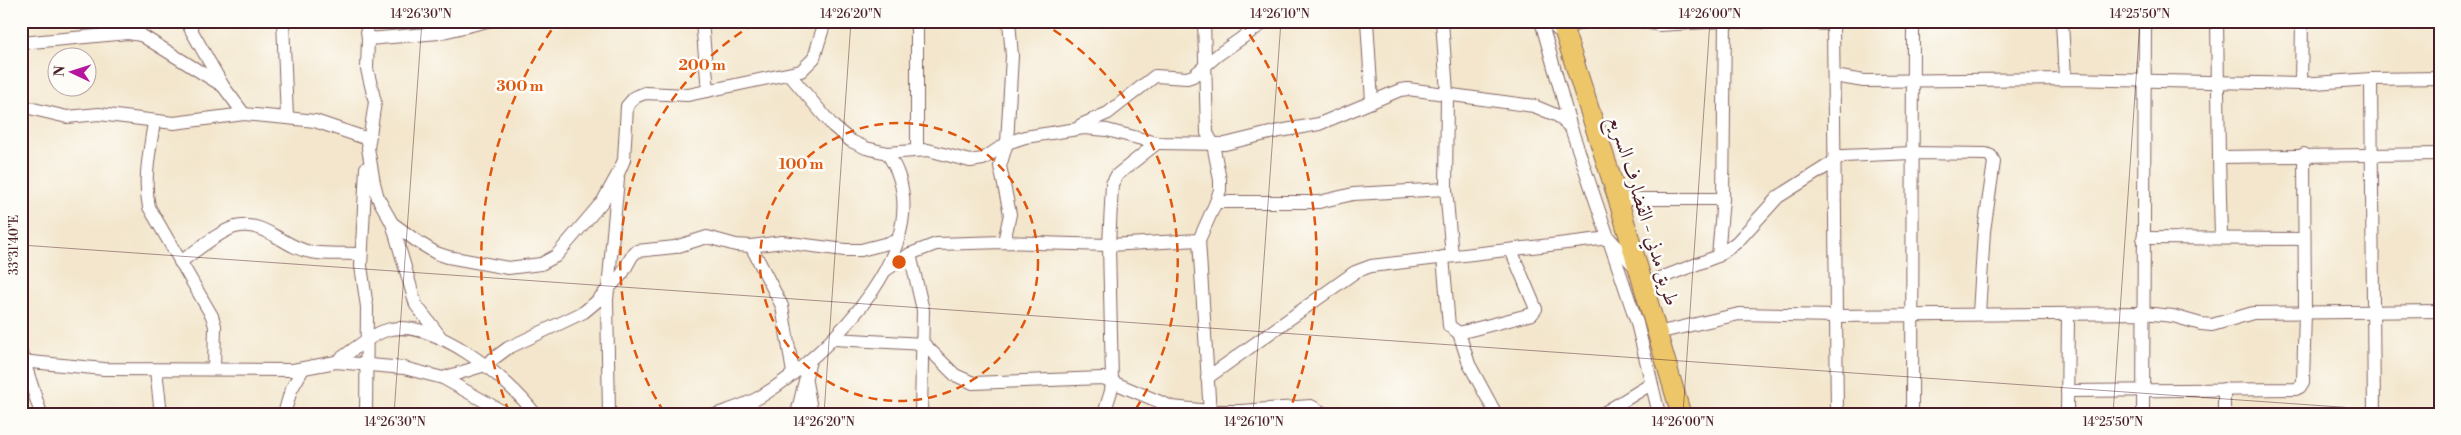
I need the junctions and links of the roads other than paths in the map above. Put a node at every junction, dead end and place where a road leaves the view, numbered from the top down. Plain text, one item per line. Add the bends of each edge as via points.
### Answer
1 (126, 21) edge
2 (188, 21) edge
3 (283, 21) edge
4 (366, 21) edge
5 (488, 21) edge
6 (702, 21) edge
7 (825, 21) edge
8 (917, 21) edge
9 (1010, 21) edge
10 (1204, 21) edge
11 (1266, 21) edge
12 (1367, 21) edge
13 (1442, 21) edge
14 (1541, 21) edge
15 (1587, 21) edge
16 (1639, 21) edge
17 (1725, 21) edge
18 (1913, 21) edge
19 (2062, 21) edge
20 (2145, 21) edge
21 (2217, 21) edge
22 (2302, 21) edge
23 (1834, 23) edge
24 (1558, 24) edge
25 (141, 35) junction
26 (368, 39) junction
27 (21, 43) edge
28 (1204, 66) junction
29 (789, 74) junction
30 (1834, 76) junction
31 (2440, 78) edge
32 (2065, 79) junction
33 (2371, 79) junction
34 (1912, 80) junction
35 (2146, 80) junction
36 (2218, 81) junction
37 (2301, 84) junction
38 (223, 86) junction
39 (708, 91) junction
40 (1447, 93) junction
41 (1372, 102) junction
42 (21, 106) edge
43 (244, 114) junction
44 (287, 118) junction
45 (154, 122) junction
46 (1571, 128) junction
47 (1074, 129) junction
48 (1157, 143) junction
49 (368, 144) junction
50 (1007, 144) junction
51 (1214, 144) junction
52 (917, 150) junction
53 (887, 152) junction
54 (1912, 153) junction
55 (2304, 154) junction
56 (2440, 154) edge
57 (2372, 156) junction
58 (2219, 157) junction
59 (1835, 161) junction
60 (618, 174) junction
61 (1446, 189) junction
62 (1618, 199) junction
63 (1723, 199) junction
64 (1216, 202) junction
65 (392, 223) junction
66 (2221, 237) junction
67 (1609, 238) junction
68 (2143, 238) junction
69 (2304, 239) junction
70 (1198, 240) junction
71 (896, 241) junction
72 (1004, 242) junction
73 (1109, 245) junction
74 (751, 246) junction
75 (1511, 250) junction
76 (361, 254) junction
77 (910, 254) junction
78 (1447, 256) junction
79 (1718, 256) junction
80 (180, 262) junction
81 (885, 270) junction
82 (1640, 277) junction
83 (608, 287) junction
84 (2373, 311) junction
85 (2440, 311) edge
86 (2305, 312) junction
87 (2143, 313) junction
88 (1979, 314) junction
89 (2068, 314) junction
90 (1912, 315) junction
91 (1836, 316) junction
92 (1460, 333) junction
93 (1657, 333) junction
94 (442, 339) junction
95 (834, 339) junction
96 (368, 340) junction
97 (924, 344) junction
98 (22, 358) edge
99 (810, 360) junction
100 (336, 362) junction
101 (365, 365) junction
102 (485, 365) junction
103 (214, 369) junction
104 (303, 369) junction
105 (156, 370) junction
106 (793, 373) junction
107 (806, 377) junction
108 (443, 378) junction
109 (1207, 378) junction
110 (1112, 380) junction
111 (1651, 384) junction
112 (2224, 389) junction
113 (2067, 391) junction
114 (2143, 391) junction
115 (1210, 412) edge
116 (41, 414) edge
117 (161, 414) edge
118 (284, 414) edge
119 (366, 414) edge
120 (507, 414) edge
121 (535, 414) edge
122 (609, 414) edge
123 (718, 414) edge
124 (796, 414) edge
125 (812, 414) edge
126 (921, 414) edge
127 (1104, 414) edge
128 (1325, 414) edge
129 (1496, 414) edge
130 (1602, 414) edge
131 (1659, 414) edge
132 (1681, 414) edge
133 (1836, 414) edge
134 (1912, 414) edge
135 (2066, 414) edge
136 (2143, 414) edge
137 (2224, 414) edge
138 (2374, 414) edge

1 - 25 street
2 - 38 street
3 - 44 street
4 - 26 street
5 - 26 street via 439,33
6 - 39 street
7 - 29 street via 814,58 801,71
8 - 52 street
9 - 50 street via 1012,56
10 - 28 street
11 - 28 street
12 - 41 street
13 - 40 street
14 - 46 street
15 - 24 street
16 - 17 street via 1659,25
17 - 23 street
17 - 63 street
18 - 34 street
19 - 32 street
20 - 35 street
21 - 36 street
22 - 37 street
23 - 30 street
24 - 62 highway, طريق مدني - القضارف السريع
25 - 27 street via 128,33
25 - 38 street
26 - 49 street via 367,69 375,102
28 - 47 street via 1187,78 1155,76 1108,113
28 - 51 street via 1207,133
29 - 39 street
29 - 53 street via 833,126 851,141
30 - 34 street via 1859,81
30 - 59 street
31 - 33 street
32 - 34 street
32 - 35 street
33 - 37 street
33 - 57 street
34 - 54 street
35 - 36 street
35 - 68 street
36 - 37 street
36 - 58 street
38 - 43 street
39 - 60 street via 688,95 645,93 635,97 628,106 624,160
40 - 41 street via 1408,89
40 - 46 street via 1534,106 1558,116
40 - 61 street
41 - 51 street via 1319,124
42 - 45 street via 67,117 99,114
43 - 44 street
43 - 45 street via 189,123
44 - 49 street via 315,121
45 - 80 street via 146,195 148,207
46 - 67 street
47 - 48 street via 1107,130
47 - 50 street via 1025,137
48 - 51 street
48 - 73 street via 1117,175 1112,184
49 - 65 street via 378,198
49 - 76 street
50 - 52 street via 983,159 970,161
50 - 72 street via 1000,166 1010,214
51 - 64 street via 1220,180
52 - 53 street
53 - 71 street via 899,174 903,192 903,216
54 - 59 street via 1848,154
54 - 88 street via 1986,154 1994,162 1984,231
54 - 90 street
55 - 57 street
55 - 58 street
55 - 69 street
56 - 57 street
57 - 84 street
58 - 66 street
59 - 79 street via 1778,197 1737,242
59 - 91 street
60 - 65 street via 603,201 556,256 526,268 491,266 442,255
60 - 83 street
61 - 64 street via 1354,194 1319,202
61 - 78 street
62 - 63 street
62 - 82 highway, طريق مدني - القضارف السريع
63 - 79 street
64 - 70 street
65 - 94 street via 416,304
66 - 68 street
66 - 69 street
67 - 75 street
67 - 82 street
67 - 111 street via 1637,322
68 - 87 street
69 - 86 street
70 - 73 street
70 - 109 street
71 - 74 street via 861,250 782,242
71 - 81 street
72 - 73 street
72 - 77 street via 936,244
73 - 110 street
74 - 83 street via 707,237 675,247 637,251 622,274
74 - 106 street via 782,306
75 - 78 street
75 - 92 street via 1536,309 1532,314
76 - 80 street via 311,252 294,247 261,228 246,226 234,227
76 - 96 street
77 - 81 street
77 - 97 street via 923,310
78 - 92 street via 1447,315 1449,326
78 - 109 street via 1376,265 1356,272
79 - 82 street
80 - 103 street via 212,316 215,326
81 - 95 street
82 - 93 highway, طريق مدني - القضارف السريع
83 - 102 street via 584,312 508,348
83 - 122 street
84 - 85 street
84 - 86 street
84 - 138 street
86 - 87 street via 2254,313 2212,325
86 - 112 street via 2303,382 2300,387
87 - 89 street
87 - 114 street
88 - 89 street
88 - 90 street
89 - 113 street
90 - 91 street
90 - 134 street
91 - 93 street via 1739,314
91 - 133 street
92 - 129 street via 1469,364
93 - 132 highway, طريق مدني - القضارف السريع
94 - 96 street via 415,328 404,328 383,331
94 - 102 street
95 - 97 street
95 - 99 street
96 - 100 street
96 - 101 street
97 - 110 street via 955,375 973,383
97 - 126 street
98 - 105 street via 104,369
98 - 116 street
99 - 106 street
99 - 107 street
100 - 101 street
100 - 104 street
101 - 108 street via 404,368
101 - 119 street
102 - 108 street
102 - 121 street via 524,399
103 - 104 street
103 - 105 street
104 - 118 street via 291,390
105 - 117 street
106 - 123 street via 760,396
107 - 124 street
107 - 125 street
108 - 120 street
109 - 115 street
110 - 115 street via 1158,403
110 - 127 street
111 - 130 street
111 - 131 street
112 - 114 street
112 - 137 street
113 - 114 street
113 - 135 street
114 - 136 street
115 - 128 street via 1310,406

